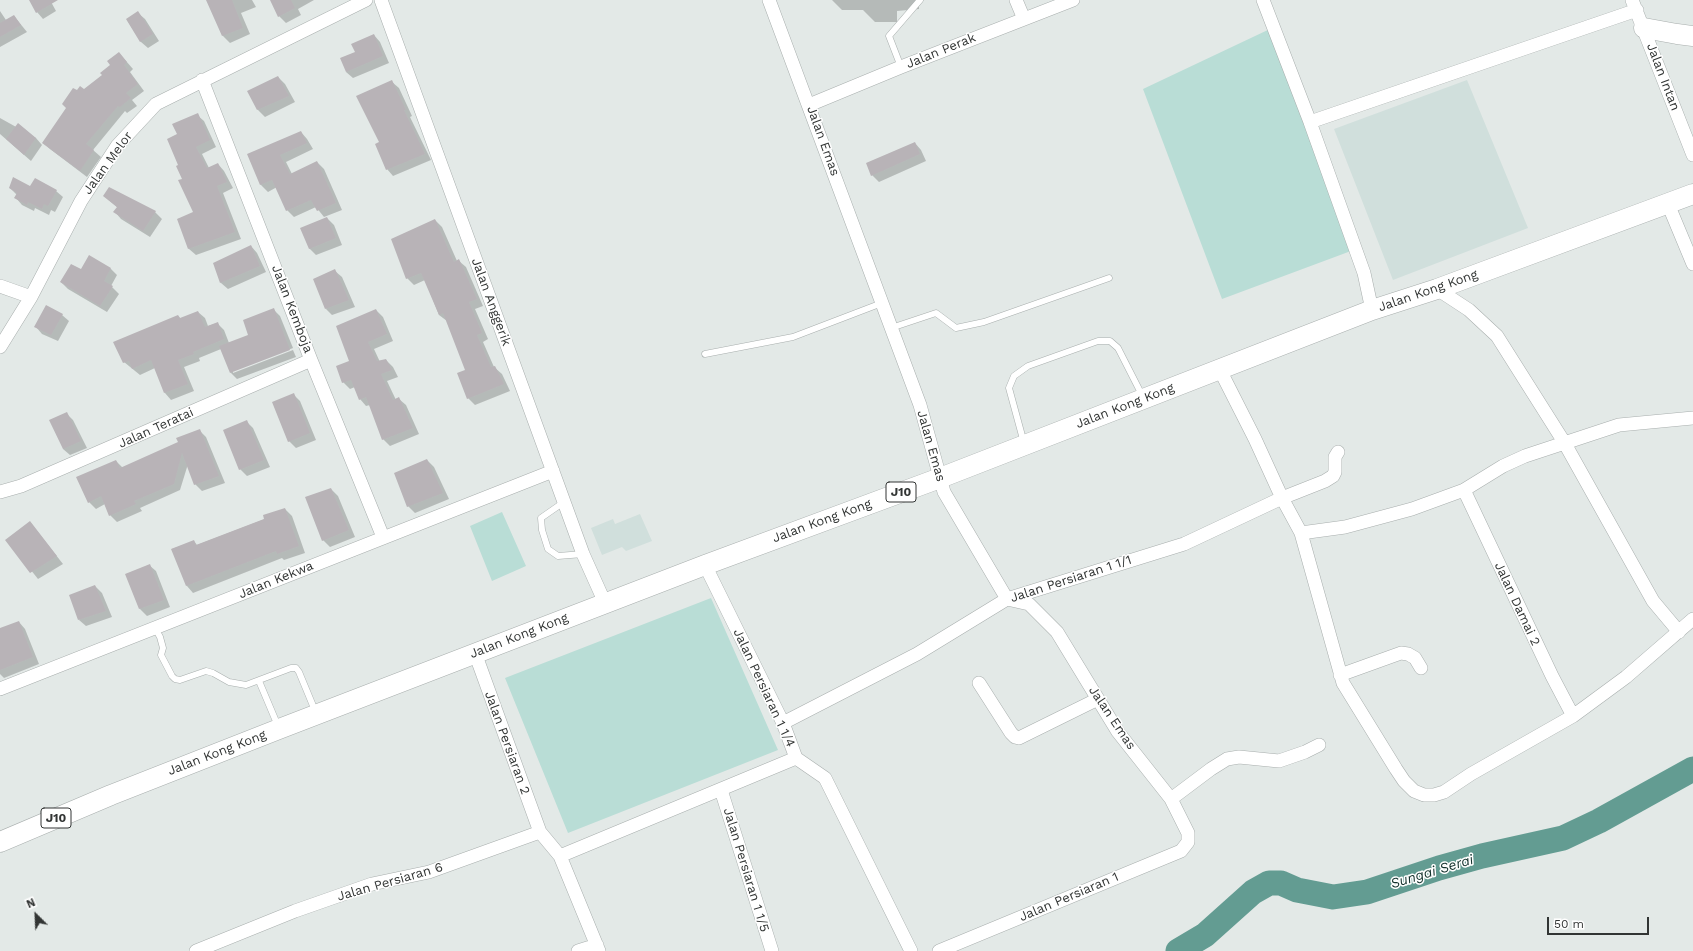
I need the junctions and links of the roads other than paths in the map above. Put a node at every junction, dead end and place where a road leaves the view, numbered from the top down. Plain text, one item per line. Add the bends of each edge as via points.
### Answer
1 (366, 0) edge
2 (381, 0) edge
3 (769, 0) edge
4 (920, 0) edge
5 (1016, 0) edge
6 (1073, 0) edge
7 (1263, 0) edge
8 (1634, 5) edge
9 (1024, 19) junction
10 (1644, 28) junction
11 (1693, 36) edge
12 (901, 67) junction
13 (202, 80) junction
14 (809, 105) junction
15 (1310, 122) junction
16 (1693, 155) edge
17 (1693, 194) edge
18 (1668, 204) junction
19 (1693, 264) edge
20 (1109, 278) dead end
21 (0, 286) edge
22 (1437, 289) junction
23 (31, 297) junction
24 (882, 303) junction
25 (1372, 310) junction
26 (891, 328) junction
27 (0, 347) edge
28 (705, 354) dead end
29 (311, 360) junction
30 (1220, 370) junction
31 (1143, 398) junction
32 (1693, 418) edge
33 (1564, 442) junction
34 (1024, 444) junction
35 (1338, 452) dead end
36 (553, 471) junction
37 (940, 478) junction
38 (1464, 490) junction
39 (0, 492) edge
40 (1282, 498) junction
41 (564, 502) junction
42 (1301, 533) junction
43 (383, 537) junction
44 (583, 554) junction
45 (705, 565) junction
46 (1007, 599) junction
47 (604, 604) junction
48 (1693, 619) edge
49 (155, 628) junction
50 (1679, 632) junction
51 (475, 654) junction
52 (1421, 668) dead end
53 (1340, 675) junction
54 (259, 681) junction
55 (979, 683) dead end
56 (0, 689) edge
57 (1098, 699) junction
58 (316, 715) junction
59 (1573, 716) junction
60 (783, 723) junction
61 (279, 729) junction
62 (1319, 745) dead end
63 (796, 758) junction
64 (721, 790) junction
65 (111, 795) junction
66 (1171, 799) junction
67 (0, 828) edge
68 (540, 832) junction
69 (1188, 833) joint
70 (0, 842) edge
71 (560, 856) junction
72 (598, 948) edge
73 (196, 951) edge
74 (578, 951) edge
75 (772, 951) edge
76 (912, 951) edge
77 (939, 951) edge

1 - 13 street, Jalan Melor
2 - 36 street, Jalan Anggerik
3 - 14 street, Jalan Emas
4 - 12 lane via 889,36
5 - 9 street
6 - 9 street, Jalan Perak
7 - 15 street
8 - 10 street, Jalan Intan
8 - 15 street
9 - 12 street, Jalan Perak
10 - 11 main road
10 - 16 street, Jalan Intan
12 - 14 street, Jalan Perak
13 - 23 street, Jalan Melor via 156,104 117,146 80,201
13 - 29 street, Jalan Kemboja
14 - 24 street, Jalan Emas
15 - 25 street via 1364,273
17 - 18 main road, Jalan Kong Kong / J10
18 - 19 street
18 - 22 main road, Jalan Kong Kong / J10
20 - 26 lane via 984,322 956,328 936,312
21 - 23 street
22 - 25 main road, Jalan Kong Kong / J10
22 - 33 street via 1469,310 1497,336
23 - 27 street, Jalan Melor
24 - 26 street, Jalan Emas
24 - 28 lane via 793,337
25 - 30 main road, Jalan Kong Kong / J10
26 - 37 street, Jalan Emas via 920,405
29 - 39 street, Jalan Teratai via 21,486
29 - 43 street, Jalan Kemboja
30 - 31 main road, Jalan Kong Kong / J10
30 - 40 street
31 - 34 main road, Jalan Kong Kong / J10
31 - 34 lane via 1118,348 1110,341 1098,341 1028,366 1014,376 1009,388
32 - 33 street via 1619,425
33 - 38 street via 1508,464
33 - 50 street via 1653,602
34 - 37 main road, Jalan Kong Kong / J10
35 - 40 street, Jalan Persiaran 1 1/1 via 1333,476
36 - 41 street, Jalan Anggerik
36 - 43 street, Jalan Kekwa
37 - 45 main road, Jalan Kong Kong / J10
37 - 46 street, Jalan Emas via 944,492
38 - 42 street via 1412,509 1345,527
38 - 59 street, Jalan Damai 2
40 - 42 street
40 - 46 street, Jalan Persiaran 1 1/1 via 1184,544
41 - 44 street, Jalan Anggerik
41 - 44 lane via 541,518 548,549 558,556
42 - 53 street
43 - 49 street, Jalan Kekwa
44 - 47 street, Jalan Anggerik
45 - 47 main road, Jalan Kong Kong / J10
45 - 60 street, Jalan Persiaran 1 1/4
46 - 57 street, Jalan Emas via 1029,604 1057,632
46 - 60 street, Jalan Persiaran 1 1/1 via 917,654
47 - 51 main road, Jalan Kong Kong / J10
48 - 50 street
49 - 54 lane via 163,648 160,655 175,679 180,680 206,671 237,684 246,685
49 - 56 street, Jalan Kekwa
50 - 59 street via 1626,677
51 - 58 main road, Jalan Kong Kong / J10
51 - 68 street, Jalan Persiaran 2
52 - 53 street via 1415,658 1401,653
53 - 59 street via 1348,693 1400,775 1414,791 1424,795 1434,796 1444,792
54 - 58 lane via 296,668 300,672
54 - 61 lane
55 - 57 street via 1011,733 1019,738
57 - 66 street, Jalan Emas via 1118,732
58 - 61 main road, Jalan Kong Kong / J10
60 - 63 street, Jalan Persiaran 1 1/4
61 - 65 main road, Jalan Kong Kong / J10
62 - 66 street via 1279,761 1239,757 1227,759
63 - 64 street
63 - 76 street, Jalan Persiaran 1 1/4 via 825,778
64 - 71 street
64 - 75 street, Jalan Persiaran 1 1/5
65 - 67 main road, Jalan Kong Kong / J10
65 - 70 main road, Jalan Kong Kong / J10
66 - 69 street, Jalan Emas
68 - 71 street, Jalan Persiaran 2
68 - 73 street, Jalan Persiaran 6 via 429,872 372,884 295,911
69 - 77 street, Jalan Persiaran 1 via 1188,842 1181,851
71 - 72 street, Jalan Persiaran 2
72 - 74 street

